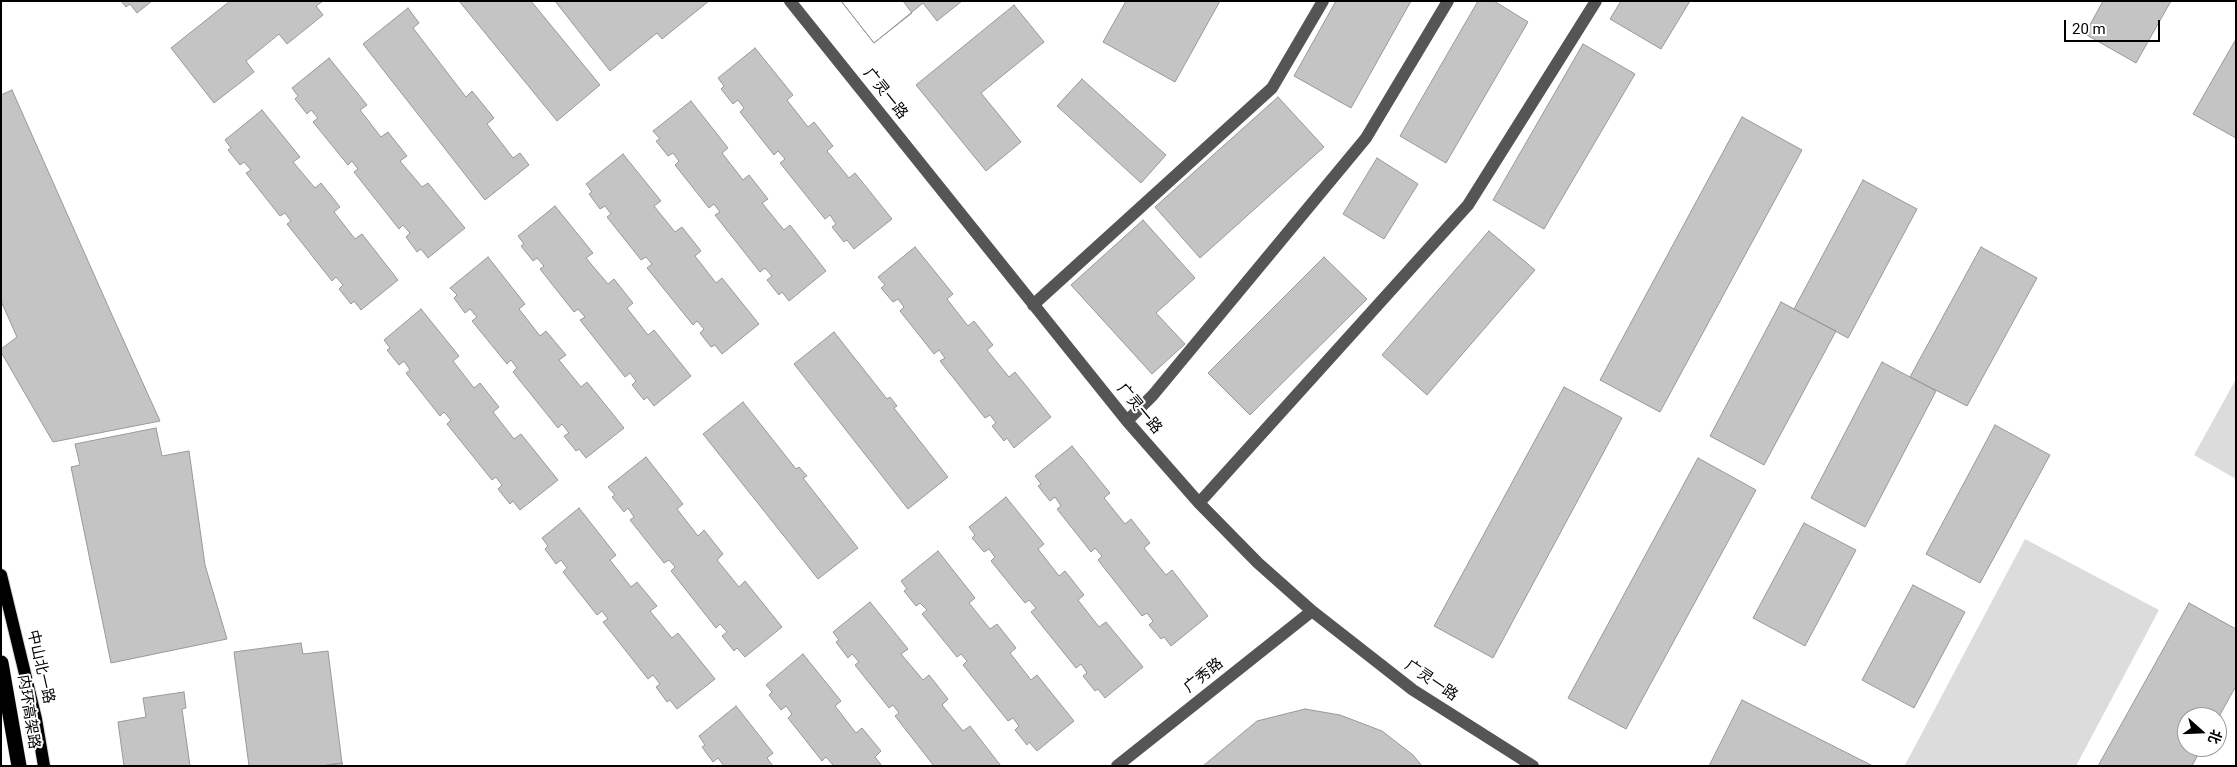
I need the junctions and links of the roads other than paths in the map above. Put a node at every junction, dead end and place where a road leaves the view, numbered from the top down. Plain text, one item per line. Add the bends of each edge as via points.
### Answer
1 (790, 1) edge
2 (1323, 1) edge
3 (1448, 1) edge
4 (1596, 1) edge
5 (1033, 305) junction
6 (1126, 421) junction
7 (1199, 502) junction
8 (1, 575) edge
9 (1312, 611) junction
10 (1, 664) edge
11 (19, 766) edge
12 (44, 766) edge
13 (1117, 766) edge
14 (1533, 766) edge

1 - 5 street, 广灵一路
2 - 5 street via 1272,88
3 - 6 street via 1366,138 1153,395
4 - 7 street via 1468,205
5 - 6 street, 广灵一路
6 - 7 street, 广灵一路
7 - 9 street, 广灵一路 via 1258,563
8 - 12 main road, 中山北一路 via 36,719
9 - 13 street, 广秀路
9 - 14 street, 广灵一路 via 1413,690
10 - 11 highway, 内环高架路

